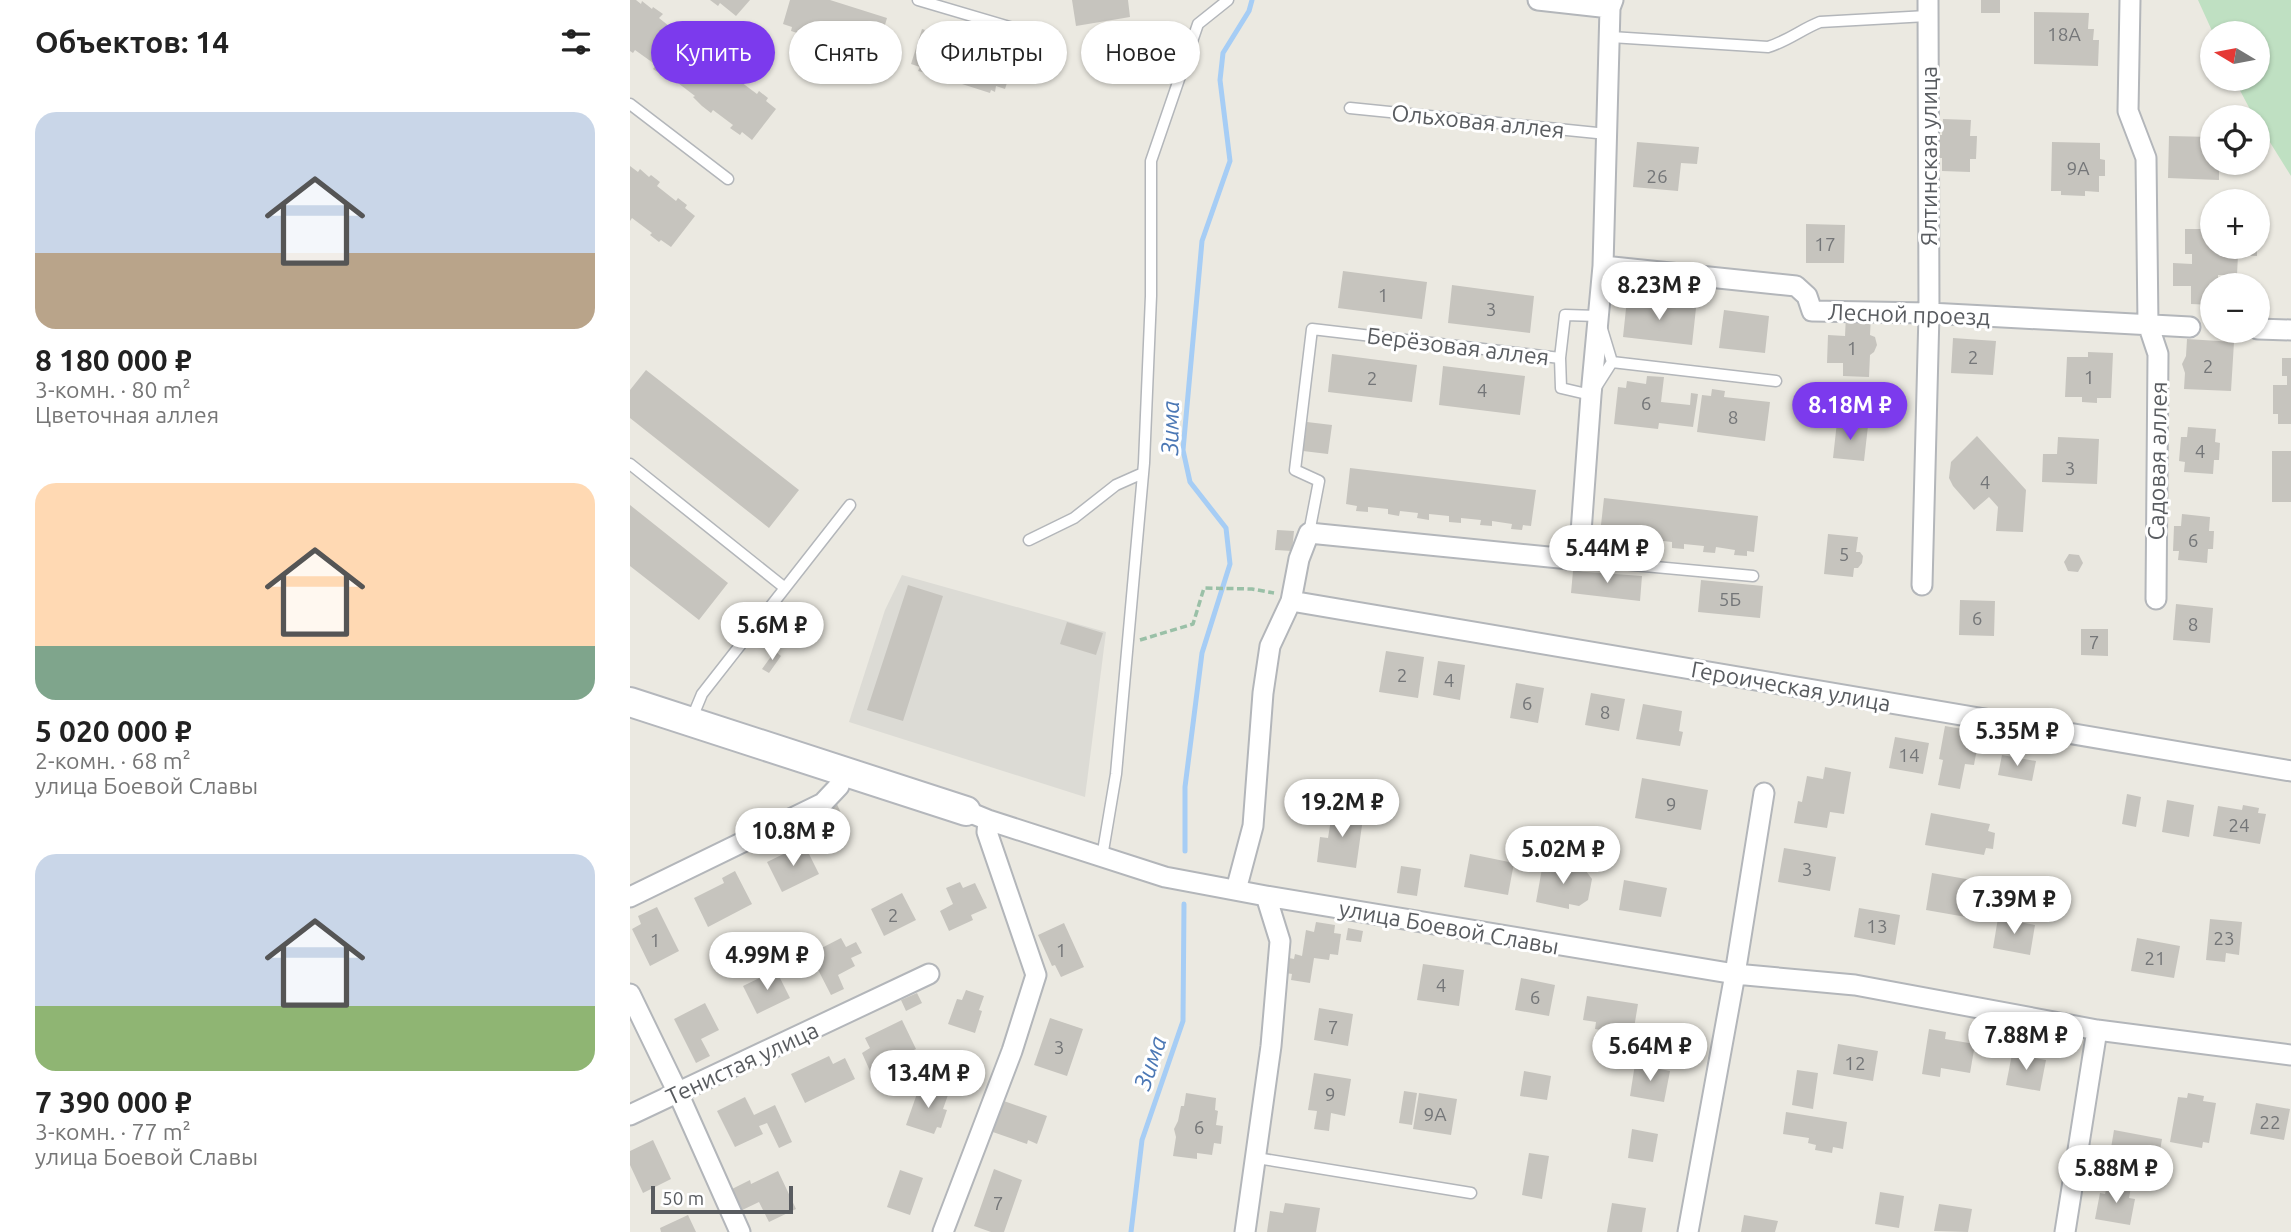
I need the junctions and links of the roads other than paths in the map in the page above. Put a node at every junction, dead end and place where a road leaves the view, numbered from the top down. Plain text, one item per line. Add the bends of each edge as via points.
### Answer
1 (920, 0) edge
2 (1228, 0) edge
3 (1538, 0) edge
4 (2130, 0) edge
5 (1612, 4) edge
6 (1927, 8) edge
7 (990, 21) edge
8 (1611, 37) junction
9 (630, 104) edge
10 (1350, 108) dead end
11 (1607, 134) junction
12 (728, 179) dead end
13 (1603, 266) junction
14 (1929, 313) junction
15 (1598, 316) junction
16 (2148, 324) junction
17 (2190, 327) dead end
18 (2270, 329) edge
19 (2291, 330) edge
20 (1560, 358) junction
21 (1612, 362) junction
22 (1776, 381) dead end
23 (1591, 395) junction
24 (630, 464) edge
25 (1143, 473) junction
26 (850, 505) dead end
27 (1309, 533) junction
28 (1029, 540) dead end
29 (1579, 560) junction
30 (1753, 576) dead end
31 (1922, 585) dead end
32 (785, 588) junction
33 (1291, 599) junction
34 (2156, 599) dead end
35 (630, 702) edge
36 (690, 722) junction
37 (2291, 771) edge
38 (843, 773) junction
39 (1764, 793) dead end
40 (977, 816) junction
41 (1102, 857) junction
42 (1236, 890) junction
43 (1266, 896) junction
44 (630, 897) edge
45 (929, 974) dead end
46 (1735, 974) junction
47 (630, 994) edge
48 (2097, 1030) junction
49 (2291, 1055) edge
50 (678, 1093) junction
51 (630, 1115) edge
52 (1257, 1158) junction
53 (1471, 1193) dead end
54 (740, 1232) edge
55 (943, 1232) edge
56 (1245, 1232) edge
57 (1688, 1232) edge
58 (2065, 1232) edge

1 - 7 lane
2 - 25 lane via 1198,24 1151,161
3 - 5 street
4 - 16 street, Садовая аллея via 2128,111 2146,158
5 - 8 street
6 - 8 lane via 1820,22 1768,47
6 - 14 street, Ялтинская улица
8 - 11 street
9 - 12 lane
10 - 11 lane, Ольховая аллея
11 - 13 street
13 - 14 street, Лесной проезд via 1796,286 1807,296 1812,311
13 - 15 street
14 - 16 street, Лесной проезд
14 - 31 street, Ялтинская улица
15 - 20 lane via 1565,315
15 - 21 lane
15 - 23 street
16 - 17 street, Лесной проезд
16 - 34 street, Садовая аллея via 2158,354
18 - 19 street
20 - 23 lane, Берёзовая аллея via 1561,388
20 - 27 lane, Берёзовая аллея via 1312,329 1295,470 1319,481
21 - 22 lane
21 - 23 lane
23 - 29 street
24 - 32 lane
25 - 28 lane via 1116,485 1074,518
25 - 41 lane via 1116,774
26 - 32 lane
27 - 29 street
27 - 33 street via 1298,559
29 - 30 lane
32 - 36 lane via 702,694
33 - 37 street, Героическая улица
33 - 42 street via 1270,646 1253,826
35 - 36 street, улица Боевой Славы
36 - 38 street, улица Боевой Славы
38 - 40 street, улица Боевой Славы
38 - 44 street via 839,786 822,803
39 - 46 street
40 - 41 street, улица Боевой Славы
40 - 55 street via 987,832 1036,975
41 - 42 street, улица Боевой Славы via 1165,877
42 - 43 street, улица Боевой Славы
43 - 46 street, улица Боевой Славы
43 - 52 street via 1280,941
45 - 50 street, Тенистая улица
46 - 48 street, улица Боевой Славы via 1855,985
46 - 57 street
47 - 50 street
48 - 49 street, улица Боевой Славы
48 - 58 street
50 - 51 street, Тенистая улица
50 - 54 street
52 - 53 lane
52 - 56 street

